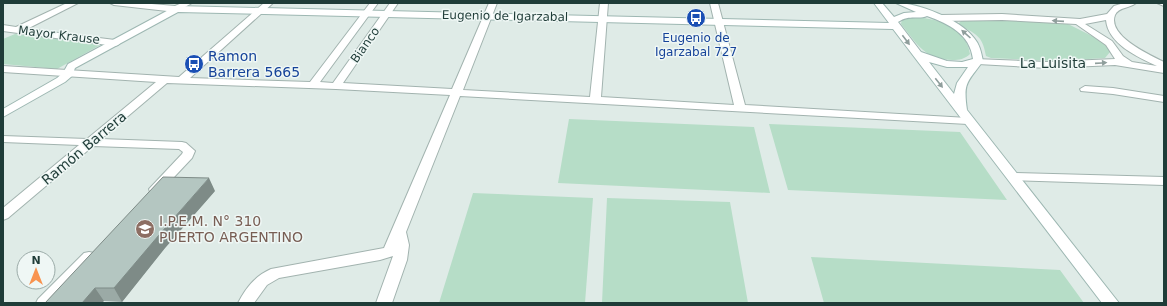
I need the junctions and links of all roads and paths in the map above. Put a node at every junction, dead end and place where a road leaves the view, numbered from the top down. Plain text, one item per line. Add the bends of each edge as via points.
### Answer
1 (74, 3) edge
2 (114, 3) edge
3 (188, 3) edge
4 (269, 3) edge
5 (374, 3) edge
6 (394, 3) edge
7 (493, 3) edge
8 (604, 3) edge
9 (714, 3) edge
10 (878, 3) edge
11 (900, 3) edge
12 (1132, 3) edge
13 (1161, 3) edge
14 (1164, 4) edge
15 (176, 9) junction
16 (261, 10) junction
17 (367, 13) junction
18 (387, 14) junction
19 (488, 16) junction
20 (1110, 16) junction
21 (940, 18) junction
22 (603, 19) junction
23 (718, 21) junction
24 (1085, 22) junction
25 (895, 26) junction
26 (3, 28) edge
27 (1111, 28) junction
28 (16, 30) junction
29 (3, 36) edge
30 (115, 42) junction
31 (916, 54) junction
32 (978, 61) junction
33 (1147, 62) junction
34 (1128, 63) junction
35 (1164, 65) edge
36 (3, 69) edge
37 (1164, 70) edge
38 (68, 74) junction
39 (165, 80) junction
40 (182, 80) junction
41 (312, 86) junction
42 (336, 86) junction
43 (1085, 89) dead end
44 (456, 94) junction
45 (1164, 99) edge
46 (595, 101) junction
47 (740, 109) junction
48 (3, 114) edge
49 (965, 117) junction
50 (3, 139) edge
51 (91, 142) junction
52 (1013, 177) junction
53 (1164, 181) edge
54 (144, 200) edge
55 (3, 215) edge
56 (399, 232) junction
57 (99, 246) edge
58 (44, 303) edge
59 (246, 303) edge
60 (384, 303) edge
61 (1111, 303) edge

1 - 28 street
2 - 15 street, Eugenio de Igarzabal
3 - 15 street
4 - 16 street
5 - 17 street
6 - 18 street, Bianco
7 - 19 street
8 - 22 street
9 - 23 street
10 - 25 street
11 - 21 street
12 - 20 street via 1117,8
13 - 14 street
15 - 16 street, Eugenio de Igarzabal
15 - 30 street
16 - 17 street, Eugenio de Igarzabal
16 - 40 street
17 - 18 street, Eugenio de Igarzabal
17 - 41 street
18 - 19 street, Eugenio de Igarzabal
18 - 42 street, Bianco
19 - 22 street, Eugenio de Igarzabal
19 - 44 street
20 - 24 street
20 - 27 street
24 -> 21 street via 1002,17
21 - 25 street via 919,14 906,15 894,21
32 -> 21 street via 977,47 970,38
22 - 23 street, Eugenio de Igarzabal
22 - 46 street
23 - 25 street, Eugenio de Igarzabal
23 - 47 street
24 - 27 street via 1103,24
24 - 34 street via 1080,23 1084,28 1108,41 1118,58
25 -> 31 street
26 - 28 street, Mayor Krause
27 - 33 street, La Luisita
28 - 29 street
28 - 30 street, Mayor Krause
30 - 38 street via 71,66
31 - 32 street, La Luisita via 944,64 966,65
31 -> 49 street
32 -> 34 street, La Luisita via 1048,65
32 - 49 street via 960,86 959,96
33 - 34 street, La Luisita
33 - 35 street, La Luisita
33 - 37 street, La Luisita
36 - 38 street
38 - 39 street
38 - 48 street
39 - 40 street
39 - 51 street, Ramón Barrera
40 - 41 street
41 - 42 street
42 - 44 street
43 - 45 street
44 - 46 street
44 - 56 street
46 - 47 street
47 - 49 street
49 - 52 street
50 - 51 street
51 - 54 street via 187,148 188,155
51 - 55 street, Ramón Barrera
52 - 53 street
52 - 61 street
56 - 59 street via 389,252 380,255 267,276
56 - 60 street via 402,245 400,260
57 - 58 street

